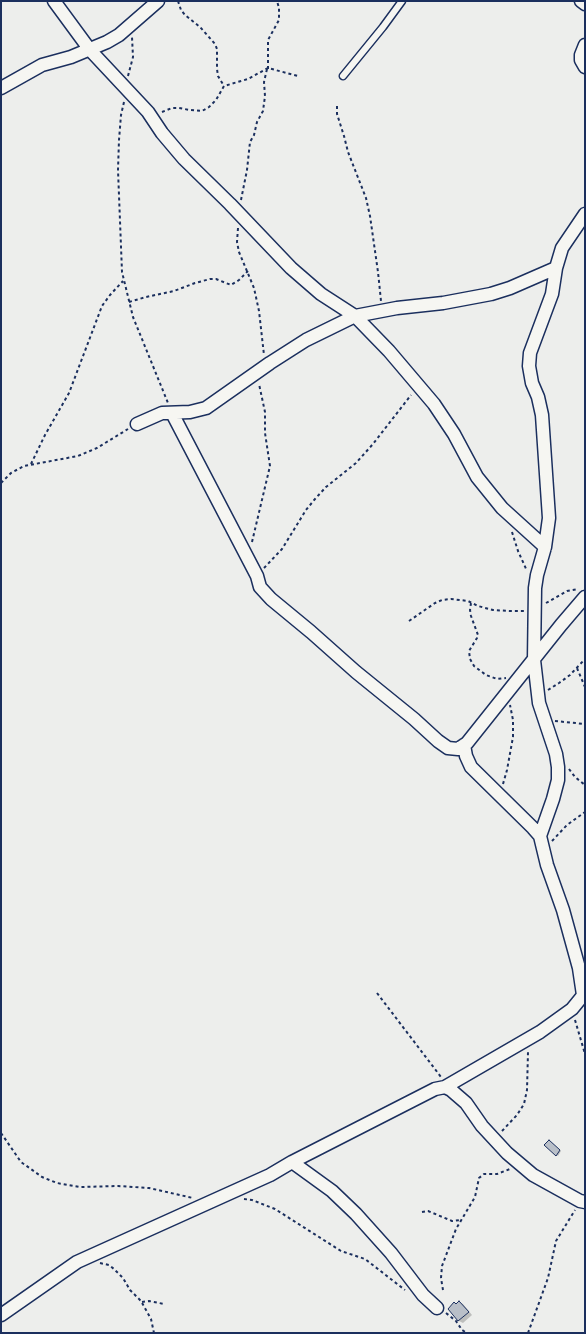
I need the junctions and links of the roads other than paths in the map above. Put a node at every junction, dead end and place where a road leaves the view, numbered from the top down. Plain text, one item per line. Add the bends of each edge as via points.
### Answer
1 (54, 1) edge
2 (158, 1) edge
3 (402, 1) edge
4 (581, 1) edge
5 (585, 4) edge
6 (585, 45) edge
7 (90, 50) junction
8 (585, 67) edge
9 (343, 76) dead end
10 (1, 88) edge
11 (585, 214) edge
12 (556, 268) junction
13 (354, 316) junction
14 (172, 413) junction
15 (137, 424) road end
16 (545, 546) junction
17 (582, 593) edge
18 (534, 660) junction
19 (464, 745) junction
20 (540, 836) junction
21 (584, 994) edge
22 (447, 1086) junction
23 (292, 1162) junction
24 (582, 1202) edge
25 (437, 1308) road end
26 (1, 1315) edge

1 - 7 street
2 - 7 street via 132,25
3 - 9 lane
4 - 5 street
6 - 8 street via 580,55
7 - 10 street via 42,66
7 - 13 street via 184,159 291,268 321,294
11 - 12 street via 562,248
12 - 13 street via 491,294
12 - 16 street via 552,294 530,353 529,366 542,415 549,518
13 - 14 street via 306,340 206,408
13 - 16 street via 434,404 454,434 477,477 502,508
14 - 15 street via 162,413
14 - 19 street via 247,556 260,587 438,741 448,748 458,749
16 - 18 street via 537,575
17 - 18 street
18 - 19 street
18 - 20 street via 538,695 558,767 558,780
19 - 20 street via 471,767
20 - 21 street via 563,910
21 - 22 street via 572,1009 540,1032
22 - 23 street via 435,1089
22 - 24 street via 466,1103 482,1126 507,1153 533,1175
23 - 25 street via 332,1191 356,1214 391,1253 423,1295
23 - 26 street via 270,1175 83,1260

